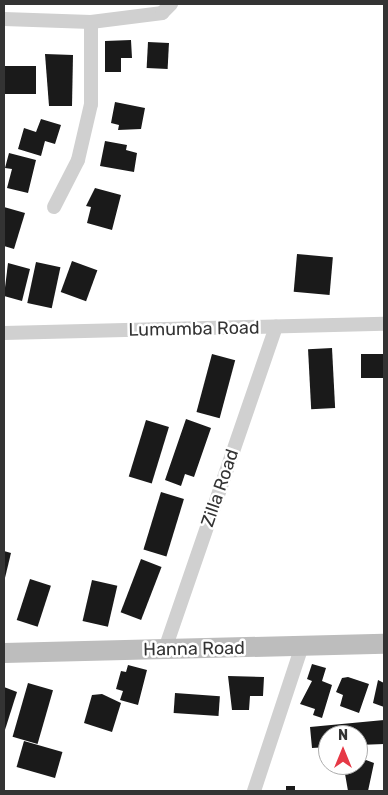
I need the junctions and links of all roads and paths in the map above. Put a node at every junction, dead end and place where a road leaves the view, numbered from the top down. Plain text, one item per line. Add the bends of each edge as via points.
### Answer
1 (171, 4) edge
2 (4, 19) edge
3 (92, 22) junction
4 (54, 207) dead end
5 (384, 324) edge
6 (276, 327) junction
7 (4, 333) edge
8 (384, 644) edge
9 (302, 646) junction
10 (165, 649) junction
11 (4, 654) edge
12 (254, 791) edge

1 - 3 street via 162,13
2 - 3 street
3 - 4 street via 92,104 78,160
5 - 6 street, Lumumba Road
6 - 7 street, Lumumba Road
6 - 10 street, Zilla Road
8 - 9 street, Hanna Road
9 - 10 street, Hanna Road
9 - 12 street
10 - 11 street, Hanna Road

